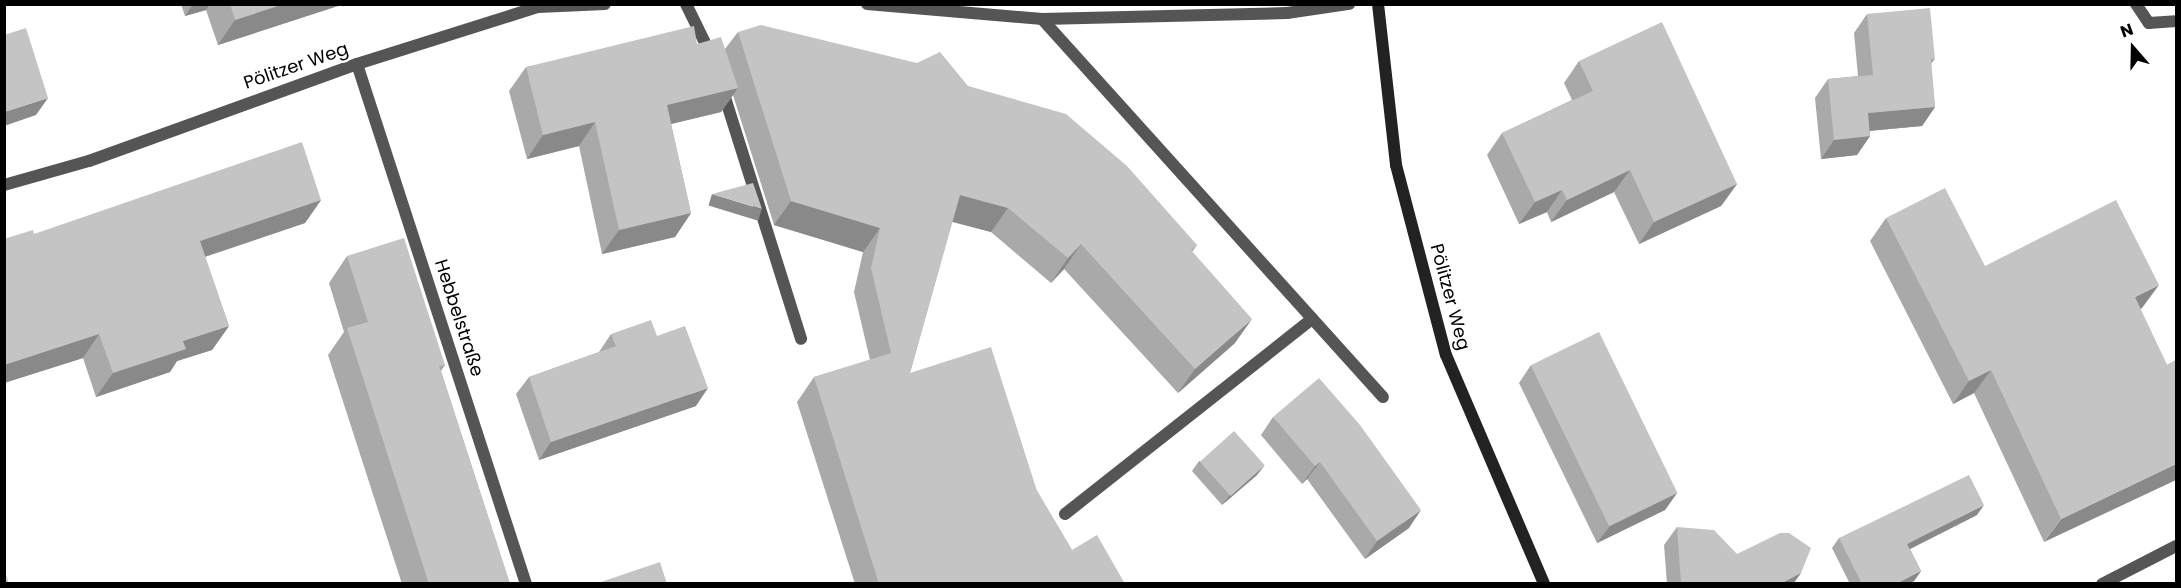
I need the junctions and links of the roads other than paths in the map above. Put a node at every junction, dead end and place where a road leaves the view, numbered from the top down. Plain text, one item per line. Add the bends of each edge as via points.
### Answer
1 (605, 4) edge
2 (686, 4) edge
3 (867, 4) edge
4 (1349, 4) edge
5 (1378, 4) edge
6 (2136, 4) edge
7 (537, 6) edge
8 (1042, 19) junction
9 (2176, 21) edge
10 (357, 64) junction
11 (4, 185) edge
12 (1312, 319) junction
13 (801, 339) dead end
14 (1383, 398) dead end
15 (1065, 514) dead end
16 (2176, 546) edge
17 (526, 584) edge
18 (1544, 584) edge
19 (2102, 584) edge

1 - 7 street, Pölitzer Weg
2 - 13 street via 713,60
3 - 8 street
4 - 8 street via 1287,13
5 - 18 main road, Pölitzer Weg via 1396,165 1446,355
6 - 9 street via 2149,23
7 - 10 street, Pölitzer Weg
8 - 12 street
10 - 11 street, Pölitzer Weg via 89,160
10 - 17 street, Hebbelstraße
12 - 14 street
12 - 15 street
16 - 19 street

